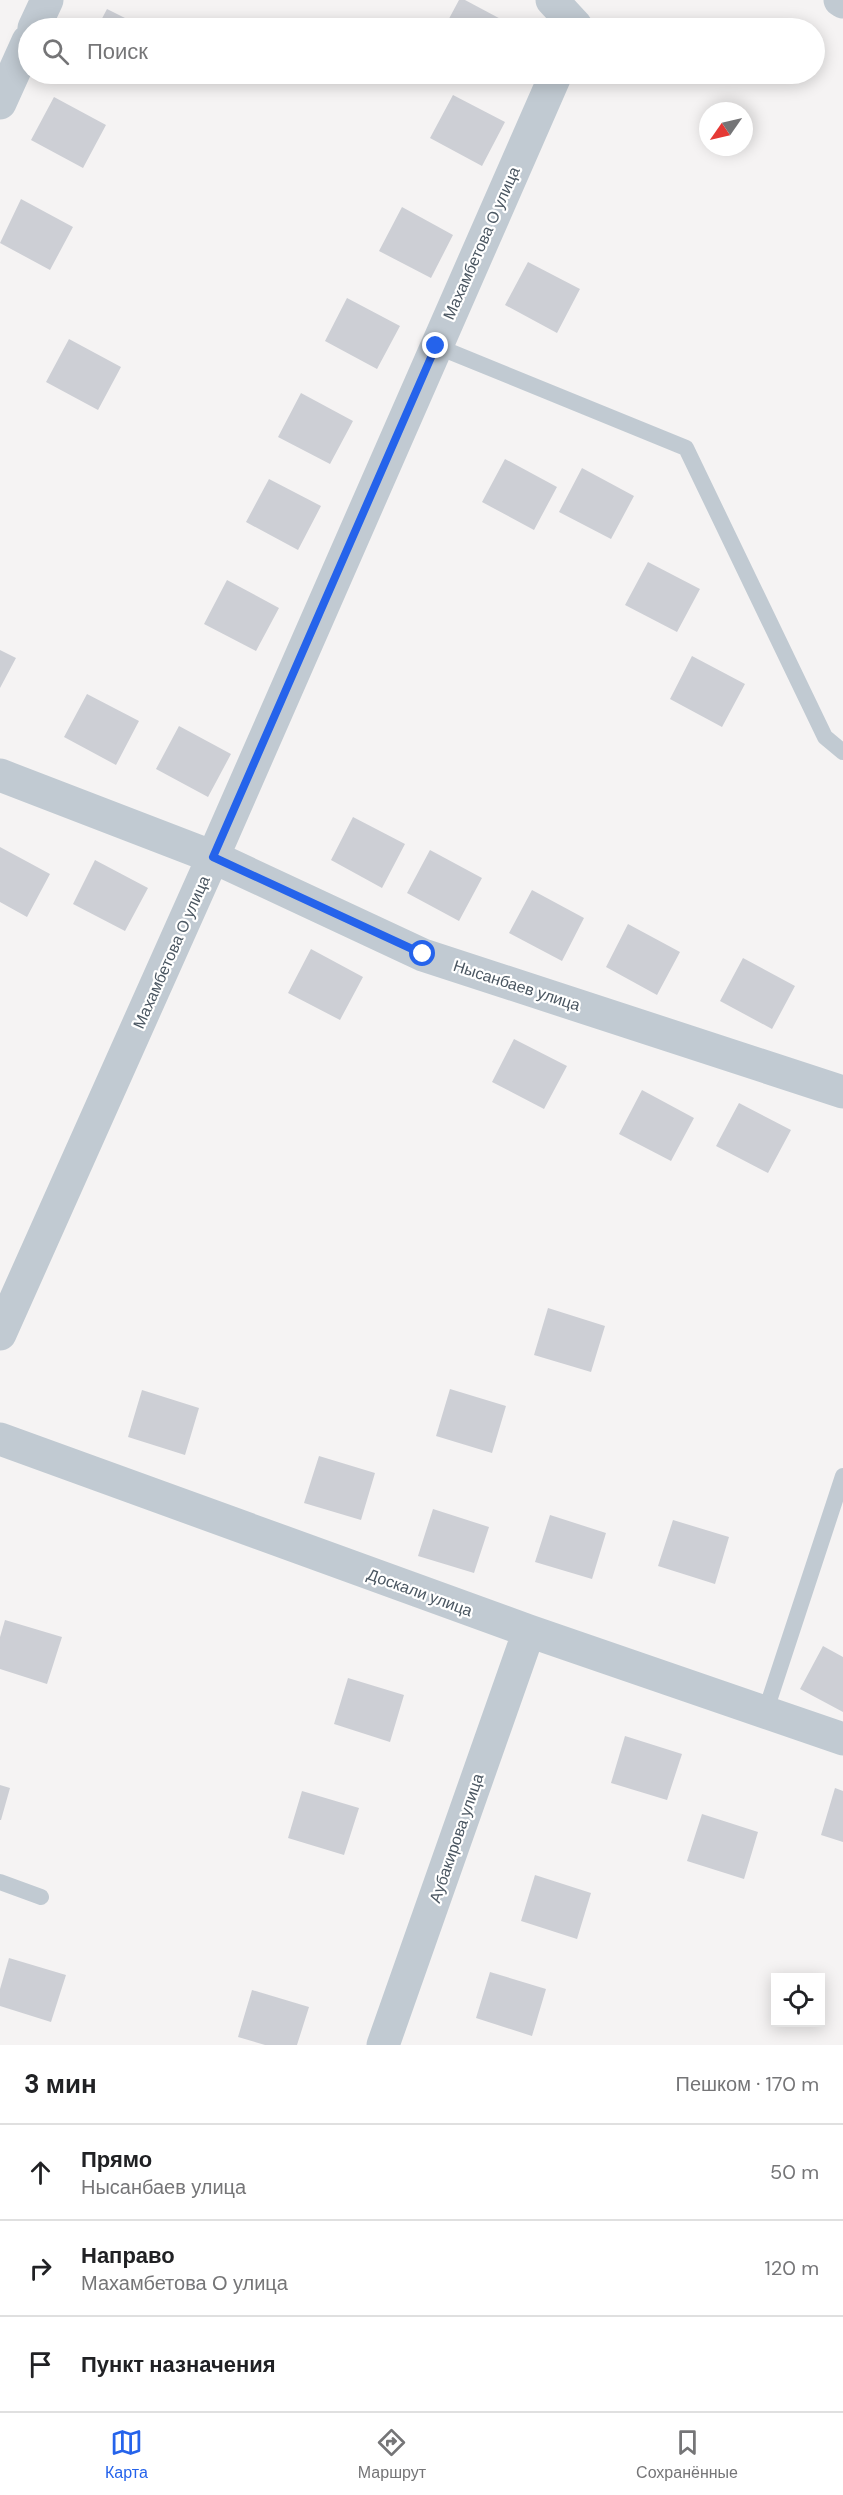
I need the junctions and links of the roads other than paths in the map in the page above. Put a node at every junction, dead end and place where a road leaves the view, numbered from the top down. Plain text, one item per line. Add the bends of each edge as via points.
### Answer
1 (47, 0) edge
2 (552, 0) edge
3 (39, 18) edge
4 (569, 18) edge
5 (18, 64) edge
6 (552, 84) edge
7 (0, 104) edge
8 (436, 346) junction
9 (843, 752) edge
10 (0, 775) edge
11 (213, 857) junction
12 (843, 1092) edge
13 (0, 1334) edge
14 (0, 1439) edge
15 (843, 1476) edge
16 (529, 1631) junction
17 (765, 1713) junction
18 (843, 1739) edge
19 (0, 1882) edge
20 (41, 1897) dead end
21 (383, 2045) edge

1 - 3 street
2 - 4 street
5 - 7 street
6 - 8 street, Махамбетова О улица
8 - 9 lane via 686,448 825,737
8 - 11 street, Махамбетова О улица
10 - 11 street, Нысанбаев улица
11 - 12 street, Нысанбаев улица via 423,954
11 - 13 street, Махамбетова О улица
14 - 16 street, Доскали улица
15 - 17 lane
16 - 17 street, Доскали улица
16 - 21 street, Аубакирова улица
17 - 18 street, Доскали улица
19 - 20 lane

